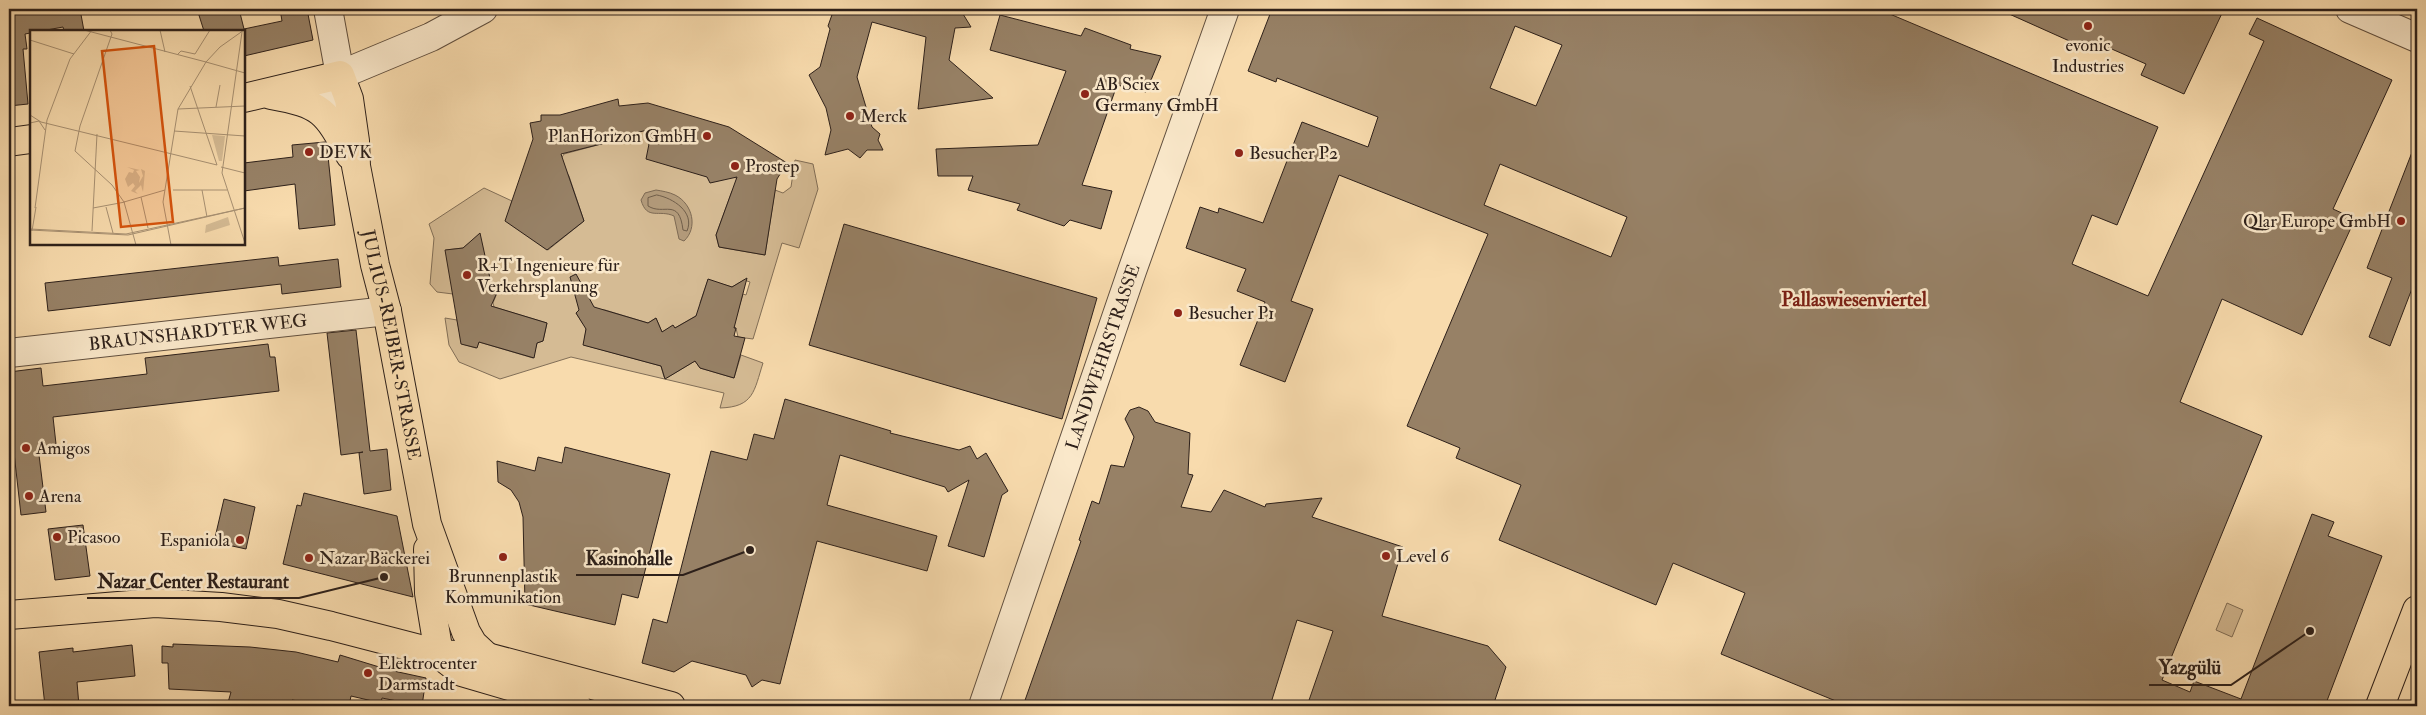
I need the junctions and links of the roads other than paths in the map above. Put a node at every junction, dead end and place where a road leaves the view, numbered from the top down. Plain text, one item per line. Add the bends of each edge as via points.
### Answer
1 (328, 9) edge
2 (483, 9) edge
3 (1225, 9) edge
4 (2350, 9) edge
5 (2417, 38) edge
6 (340, 75) junction
7 (254, 96) edge
8 (330, 118) junction
9 (30, 139) edge
10 (9, 142) edge
11 (356, 166) junction
12 (387, 311) junction
13 (9, 353) edge
14 (427, 524) junction
15 (2417, 610) edge
16 (9, 615) edge
17 (439, 654) junction
18 (487, 657) junction
19 (577, 706) edge
20 (671, 706) edge
21 (983, 706) edge
22 (2380, 706) edge

1 - 6 street, JULIUS-REIBER-STRASSE
2 - 6 street via 431,37
3 - 21 street, LANDWEHRSTRASSE
4 - 5 street
6 - 7 main road
6 - 8 street via 330,96
6 - 11 main road, JULIUS-REIBER-STRASSE via 349,99
7 - 8 main road, JULIUS-REIBER-STRASSE via 304,101
8 - 11 main road, JULIUS-REIBER-STRASSE
9 - 10 main road
11 - 12 main road, JULIUS-REIBER-STRASSE
12 - 13 street, BRAUNSHARDTER WEG
12 - 14 main road, JULIUS-REIBER-STRASSE
14 - 17 main road, JULIUS-REIBER-STRASSE via 430,593
14 - 18 main road, JULIUS-REIBER-STRASSE via 466,632
15 - 22 main road
16 - 17 main road via 155,603 221,607 278,614
17 - 18 main road
17 - 19 main road via 462,672
18 - 20 main road

